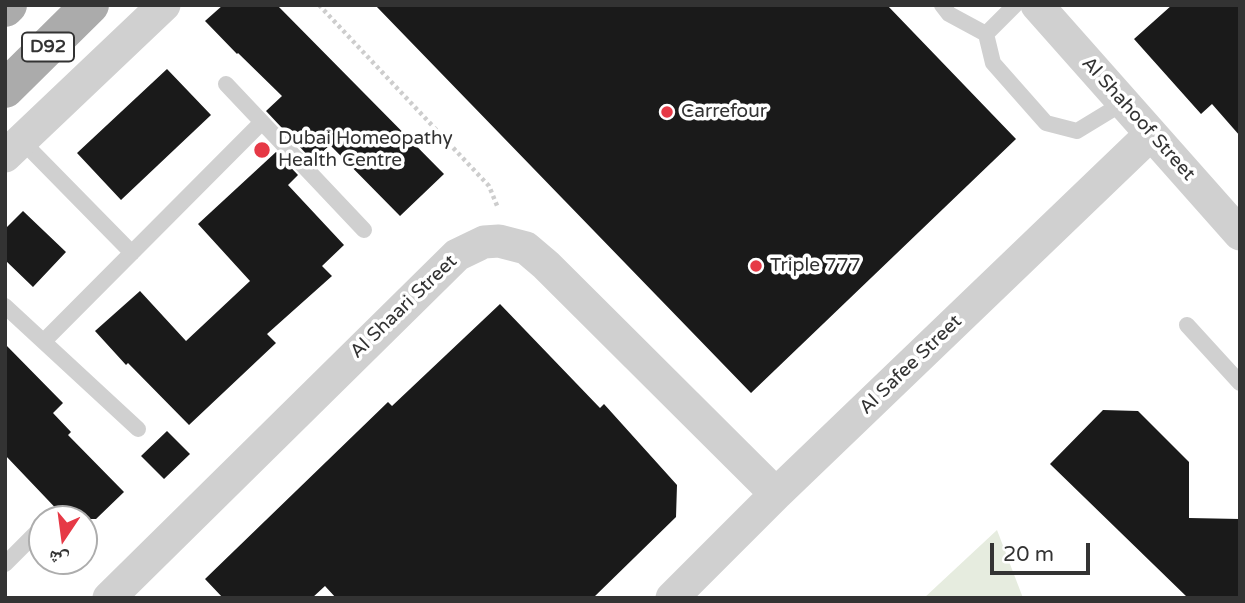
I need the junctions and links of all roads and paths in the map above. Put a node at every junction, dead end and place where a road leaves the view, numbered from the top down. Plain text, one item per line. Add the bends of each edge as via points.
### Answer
1 (90, 5) edge
2 (164, 5) edge
3 (319, 5) edge
4 (942, 5) edge
5 (1015, 5) edge
6 (1037, 5) edge
7 (986, 34) junction
8 (226, 84) dead end
9 (5, 89) edge
10 (1124, 103) junction
11 (262, 121) junction
12 (1151, 134) junction
13 (13, 148) edge
14 (364, 230) dead end
15 (1240, 233) edge
16 (499, 241) junction
17 (132, 253) junction
18 (5, 306) edge
19 (1187, 325) dead end
20 (44, 341) junction
21 (1236, 373) edge
22 (138, 429) dead end
23 (776, 494) junction
24 (28, 541) edge
25 (5, 564) edge
26 (108, 598) edge
27 (673, 598) edge

1 - 9 main road, D92
2 - 13 street
3 - 16 path via 489,187 497,204
4 - 7 lane via 949,14
5 - 7 lane
6 - 10 street, Al Shahoof Street
7 - 10 lane via 993,63 1046,122 1077,131
8 - 11 lane
10 - 12 street, Al Shahoof Street
11 - 14 lane
11 - 17 lane
12 - 15 street, Al Shahoof Street
12 - 23 street, Al Safee Street
13 - 17 lane
16 - 23 street via 526,248 546,265
16 - 26 street, Al Shaari Street via 484,242 457,255
17 - 20 lane
18 - 20 lane
19 - 21 lane
20 - 22 lane
23 - 27 street, Al Safee Street
24 - 25 lane

